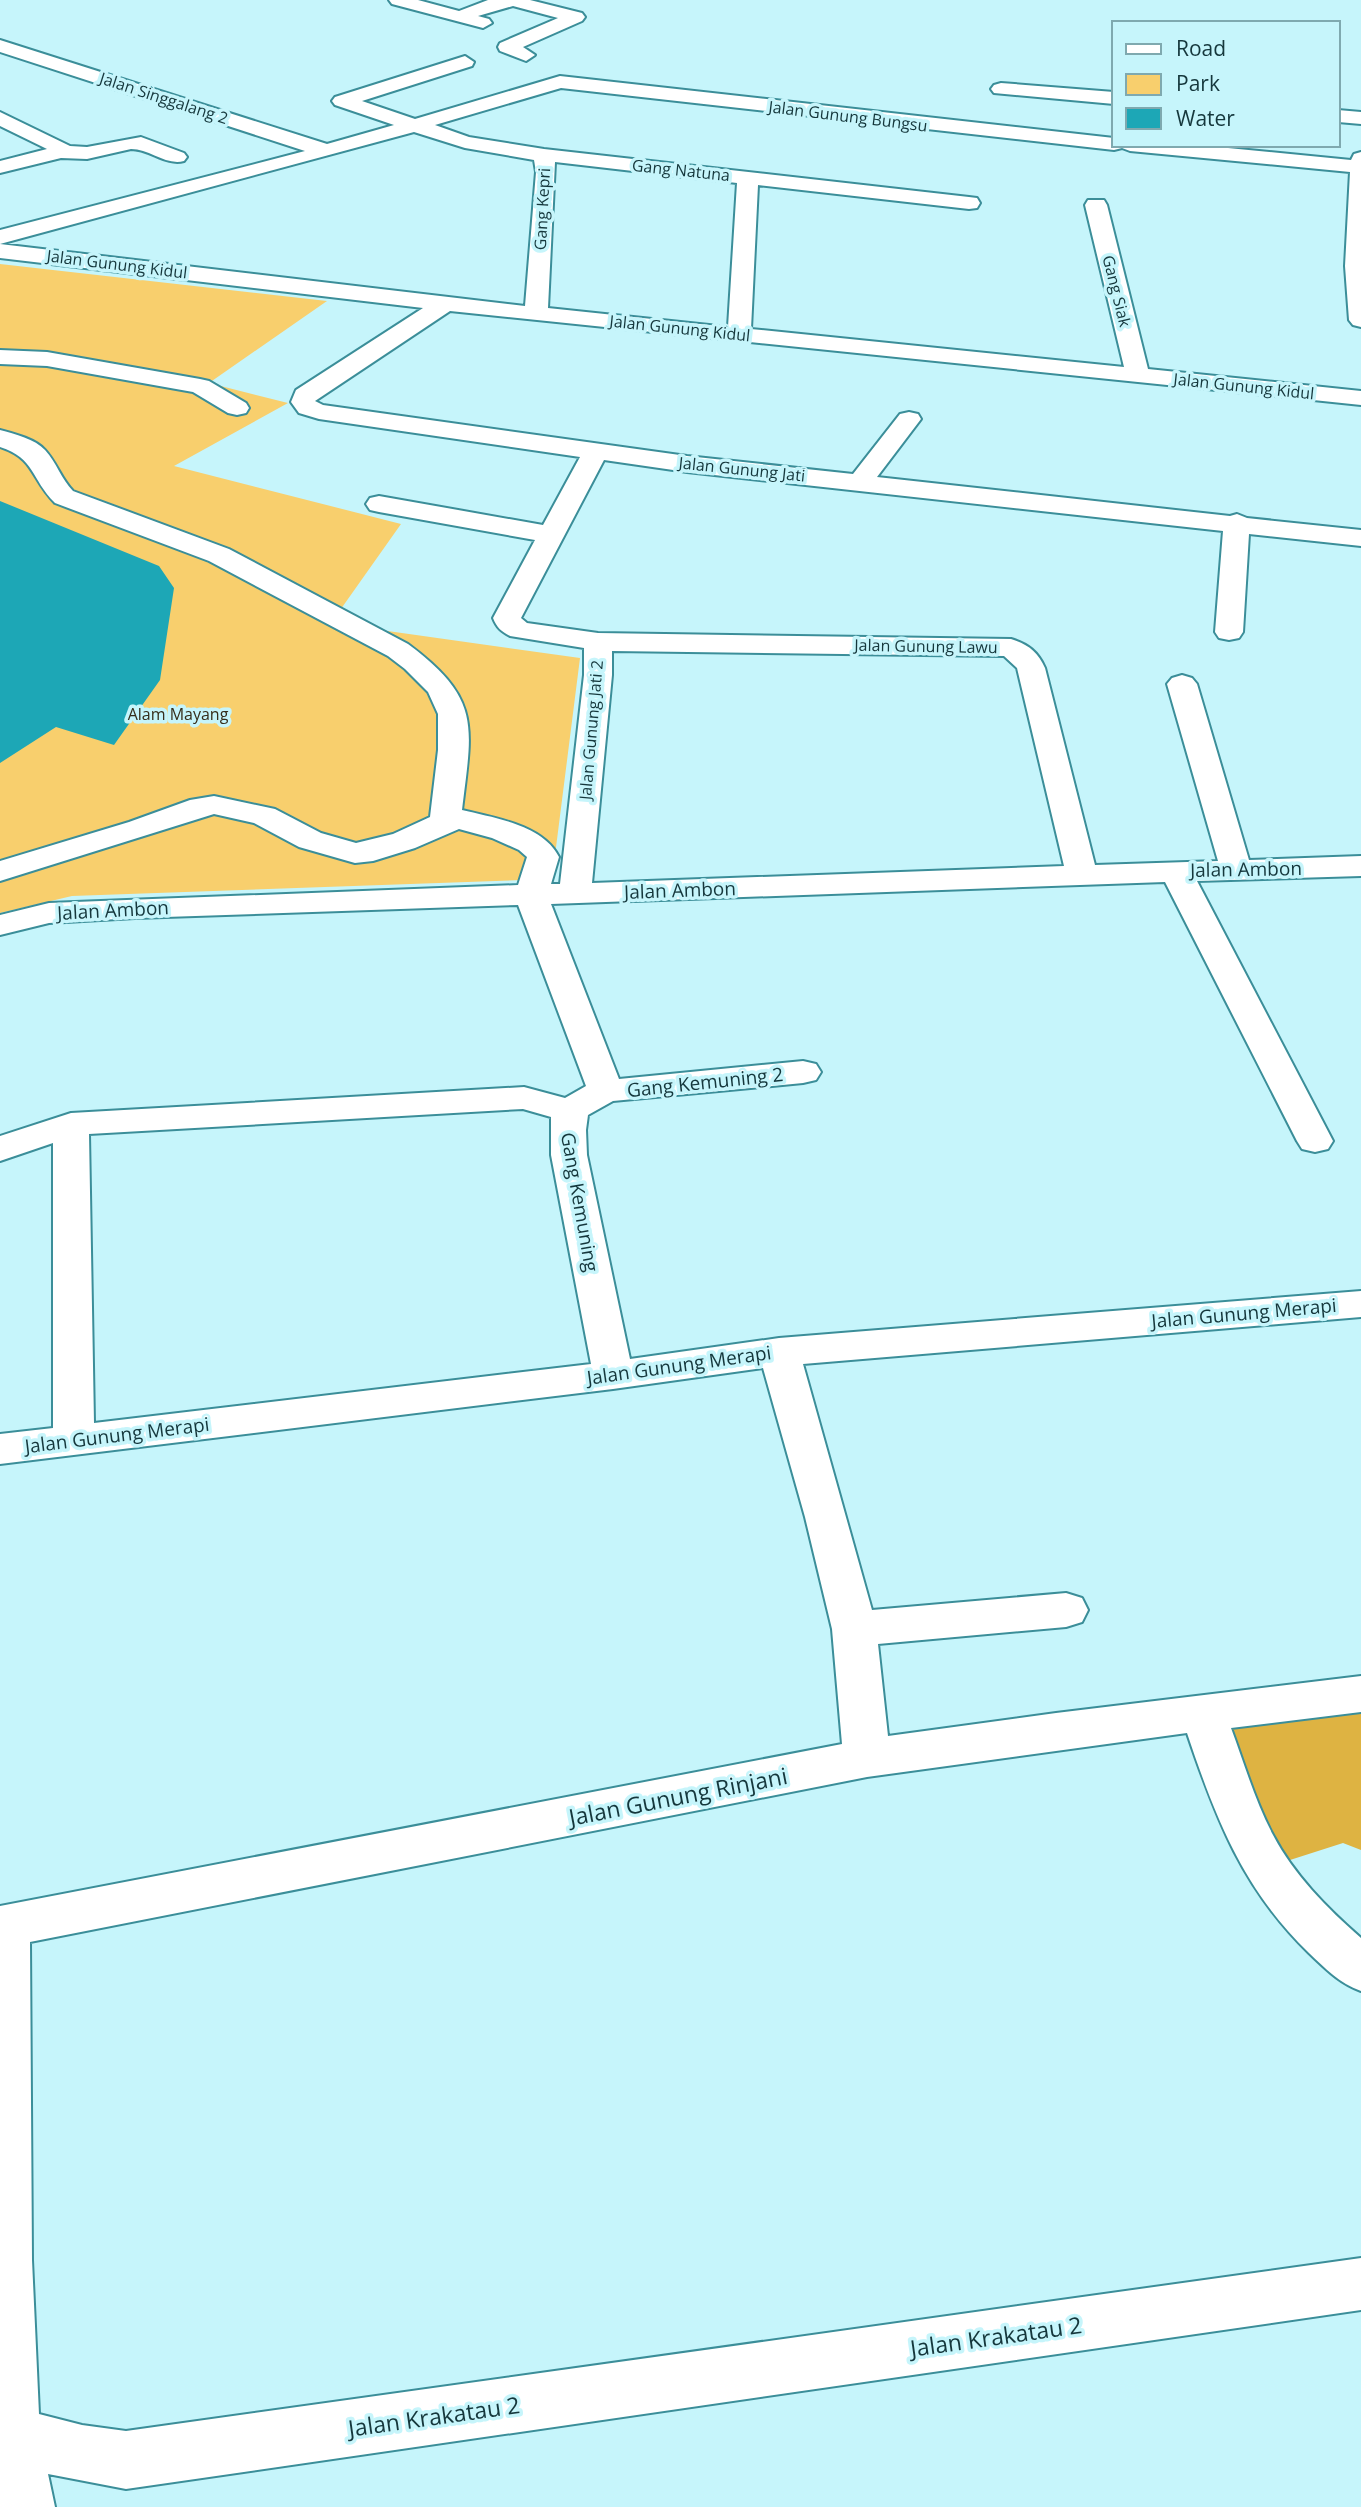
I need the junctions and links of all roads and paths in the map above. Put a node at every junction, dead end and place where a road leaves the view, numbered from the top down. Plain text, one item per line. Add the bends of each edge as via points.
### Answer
1 (404, 1) edge
2 (467, 14) junction
3 (534, 34) junction
4 (0, 46) edge
5 (526, 55) dead end
6 (465, 62) dead end
7 (1000, 89) dead end
8 (1112, 98) edge
9 (1340, 116) edge
10 (0, 118) edge
11 (1361, 118) edge
12 (413, 126) junction
13 (1112, 144) edge
14 (1154, 147) edge
15 (327, 151) junction
16 (61, 152) junction
17 (544, 155) junction
18 (177, 158) dead end
19 (1360, 164) edge
20 (0, 167) edge
21 (744, 177) junction
22 (969, 203) dead end
23 (1096, 205) dead end
24 (0, 237) edge
25 (0, 251) edge
26 (446, 303) junction
27 (536, 314) junction
28 (1361, 320) edge
29 (739, 334) junction
30 (0, 357) edge
31 (1138, 376) junction
32 (1361, 398) edge
33 (237, 408) dead end
34 (909, 419) dead end
35 (0, 438) edge
36 (596, 451) junction
37 (860, 482) junction
38 (379, 504) dead end
39 (1237, 522) junction
40 (552, 535) junction
41 (1361, 538) edge
42 (1229, 632) dead end
43 (598, 642) junction
44 (1182, 684) dead end
45 (445, 822) junction
46 (1361, 866) edge
47 (1236, 870) junction
48 (1175, 871) junction
49 (0, 872) edge
50 (1083, 876) junction
51 (575, 894) junction
52 (531, 895) junction
53 (0, 925) edge
54 (803, 1072) dead end
55 (606, 1091) junction
56 (570, 1111) junction
57 (71, 1124) junction
58 (1315, 1141) dead end
59 (0, 1149) edge
60 (1361, 1304) edge
61 (779, 1352) junction
62 (613, 1375) junction
63 (74, 1440) junction
64 (0, 1449) edge
65 (1066, 1610) dead end
66 (854, 1629) junction
67 (1361, 1694) edge
68 (1203, 1713) junction
69 (867, 1758) junction
70 (3, 1927) edge
71 (1361, 1969) edge
72 (1361, 2284) edge
73 (11, 2434) junction
74 (25, 2507) edge

1 - 2 street
2 - 3 street
2 - 3 street via 513,1 576,17
3 - 5 street via 507,47
4 - 15 street, Jalan Singgalang 2
6 - 12 street, Gang Kepri via 342,101
7 - 8 street
9 - 11 street
10 - 16 street
12 - 13 street, Jalan Gunung Bungsu via 554,83
12 - 15 street, Jalan Gunung Bungsu
12 - 17 street, Gang Kepri via 465,142
14 - 19 street
15 - 24 street, Jalan Gunung Bungsu
16 - 18 street via 87,153 141,143
16 - 20 street
17 - 21 street, Gang Natuna
17 - 27 street, Gang Kepri
19 - 28 street via 1356,265
21 - 22 street
21 - 29 street, Gang Natuna via 748,180
23 - 31 street, Gang Siak
25 - 26 street, Jalan Gunung Kidul
26 - 27 street, Jalan Gunung Kidul
26 - 36 street, Jalan Gunung Jati via 305,396 307,408
27 - 29 street, Jalan Gunung Kidul
29 - 31 street, Jalan Gunung Kidul
30 - 33 street via 47,359 200,386
31 - 32 street, Jalan Gunung Kidul
34 - 37 street
35 - 45 street via 36,455 64,497 219,555 398,650 424,669 443,692 454,716
36 - 37 street, Jalan Gunung Jati
36 - 40 street, Jalan Gunung Jati 2
37 - 39 street, Jalan Gunung Jati
38 - 40 street
39 - 41 street, Jalan Gunung Jati
39 - 42 street
40 - 43 street, Jalan Gunung Jati 2 via 507,618 510,625
43 - 50 street, Jalan Gunung Lawu via 1011,648 1026,658 1031,668
43 - 51 street, Jalan Gunung Jati 2
44 - 47 street
45 - 49 street via 404,841 355,853 310,840 264,816 214,805
45 - 52 street via 471,821 540,849 543,857
46 - 47 street, Jalan Ambon
47 - 48 street, Jalan Ambon
48 - 50 street, Jalan Ambon
48 - 58 street
50 - 51 street, Jalan Ambon
51 - 52 street, Jalan Ambon
52 - 53 street, Jalan Ambon via 75,911
52 - 55 street
54 - 55 street, Gang Kemuning 2
55 - 56 street, Gang Kemuning
56 - 57 street via 524,1098
56 - 62 street, Gang Kemuning via 566,1125 569,1155
57 - 59 street
57 - 63 street
60 - 61 street, Jalan Gunung Merapi
61 - 62 street, Jalan Gunung Merapi
61 - 66 street
62 - 63 street, Jalan Gunung Merapi
63 - 64 street, Jalan Gunung Merapi
65 - 66 street
66 - 69 street
67 - 68 street, Jalan Gunung Rinjani
68 - 69 street, Jalan Gunung Rinjani
68 - 71 street via 1266,1867 1295,1904
69 - 70 street, Jalan Gunung Rinjani
70 - 73 street via 4,2260
72 - 73 street, Jalan Krakatau 2 via 126,2460 96,2458
73 - 74 street

